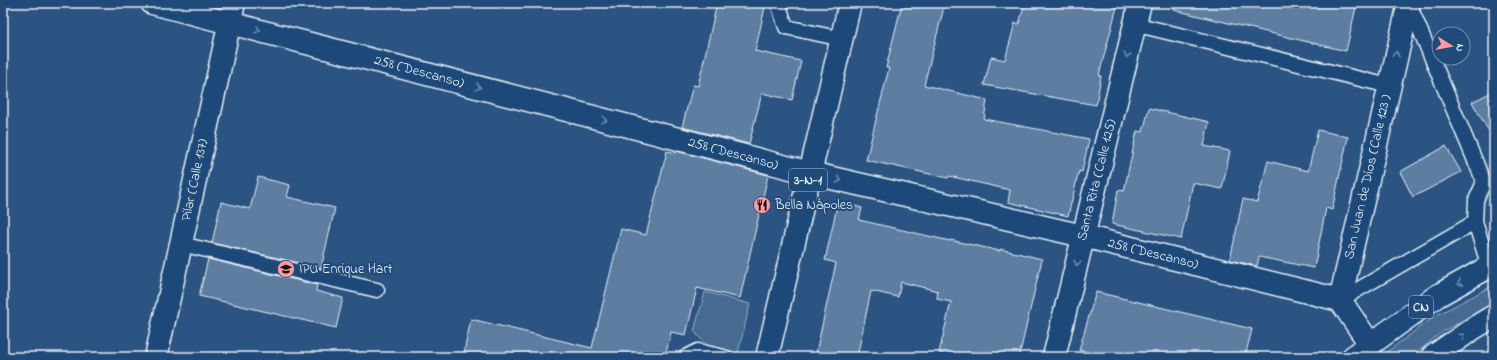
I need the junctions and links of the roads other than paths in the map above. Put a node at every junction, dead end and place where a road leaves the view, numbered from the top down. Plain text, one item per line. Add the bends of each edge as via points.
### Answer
1 (152, 3) edge
2 (778, 3) edge
3 (850, 3) edge
4 (1140, 3) edge
5 (1409, 4) edge
6 (232, 13) edge
7 (1134, 24) junction
8 (842, 39) junction
9 (1389, 86) junction
10 (810, 174) junction
11 (1489, 179) edge
12 (1475, 222) junction
13 (1083, 236) junction
14 (181, 244) junction
15 (1492, 265) edge
16 (377, 290) dead end
17 (1340, 300) junction
18 (1494, 316) edge
19 (1370, 344) junction
20 (156, 357) edge
21 (686, 357) edge
22 (724, 357) edge
23 (767, 357) edge
24 (1054, 357) edge
25 (1354, 357) edge
26 (1432, 357) edge

1 - 6 main road, 258 (Descanso)
2 - 8 lane via 786,27
3 - 8 main road, 3-N-1
4 - 7 main road, Santa Rita (Calle 125)
9 -> 5 main road, San Juan de Díos (Calle 123 )
5 - 11 lane
6 -> 10 main road, 258 (Descanso)
6 - 14 main road, Pilar (Calle 137)
7 - 9 lane
7 -> 13 main road, Santa Rita (Calle 125)
8 - 10 main road, 3-N-1
9 - 17 main road, San Juan de Díos (Calle 123 )
10 -> 13 main road, 258 (Descanso)
10 - 23 main road, 3-N-1
11 - 12 lane via 1476,200
12 - 15 lane
12 - 17 lane
13 - 17 main road, 258 (Descanso)
13 -> 24 main road, Santa Rita (Calle 125)
14 - 16 lane
14 - 20 main road, Pilar (Calle 137)
15 -> 19 main road, CN via 1437,296
17 - 19 main road
26 -> 18 main road
19 - 25 main road, CN
21 - 22 lane via 698,351

